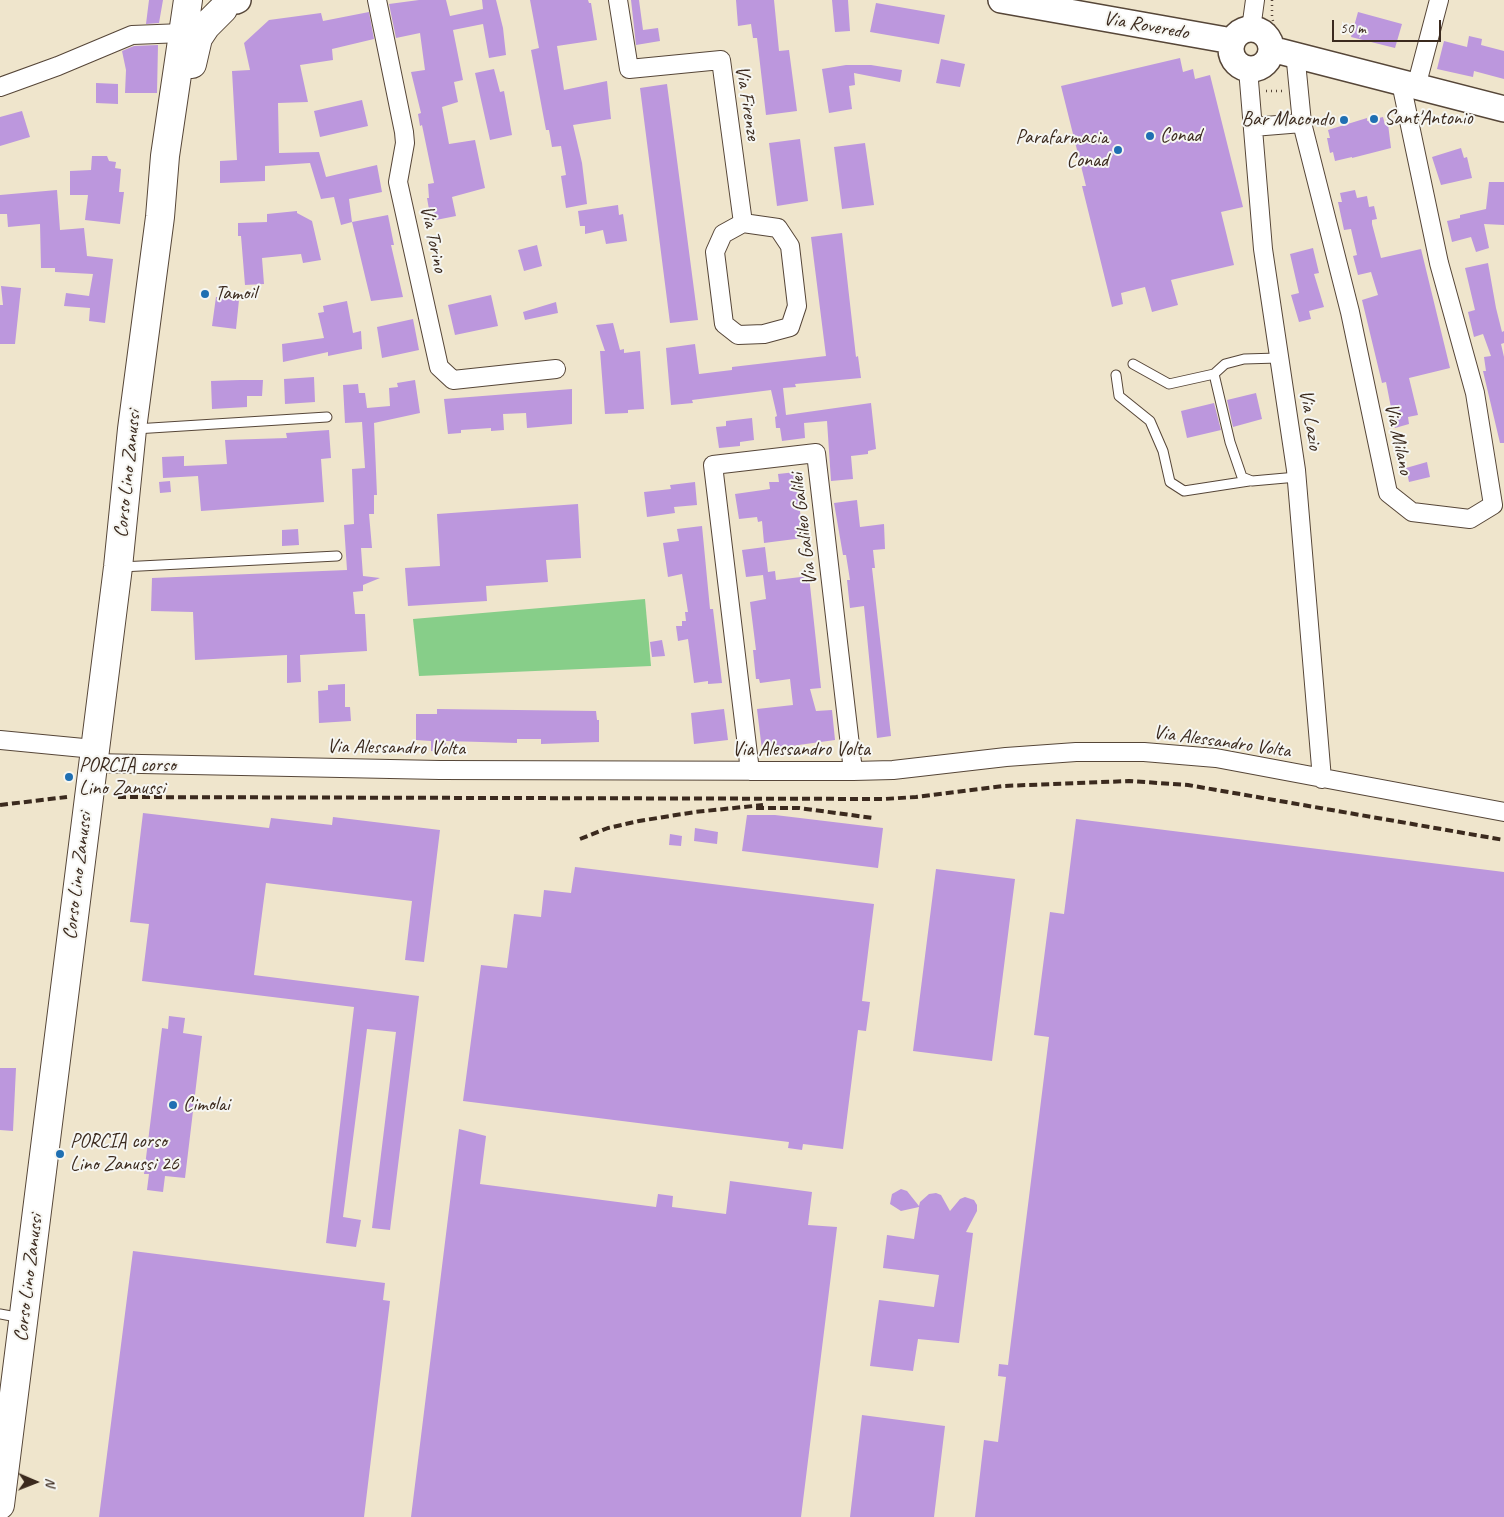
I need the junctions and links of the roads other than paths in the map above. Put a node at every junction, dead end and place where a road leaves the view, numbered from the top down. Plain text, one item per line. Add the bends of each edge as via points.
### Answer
1 (190, 0) edge
2 (377, 0) edge
3 (618, 0) edge
4 (1001, 0) edge
5 (1255, 0) edge
6 (1439, 0) edge
7 (233, 2) edge
8 (184, 33) junction
9 (1241, 35) junction
10 (1296, 62) junction
11 (1259, 67) junction
12 (1349, 70) junction
13 (1408, 85) junction
14 (0, 87) edge
15 (1504, 108) edge
16 (1302, 123) junction
17 (1253, 127) junction
18 (160, 217) junction
19 (743, 223) junction
20 (1278, 358) junction
21 (1133, 364) dead end
22 (556, 369) dead end
23 (1214, 374) junction
24 (1116, 375) dead end
25 (327, 417) dead end
26 (132, 430) junction
27 (1297, 478) junction
28 (1252, 481) junction
29 (337, 556) dead end
30 (118, 567) junction
31 (0, 740) edge
32 (93, 756) junction
33 (750, 771) junction
34 (853, 771) junction
35 (1322, 779) junction
36 (1504, 812) edge
37 (12, 1316) edge
38 (0, 1505) edge

1 - 7 main road via 204,9
1 - 8 main road, Corso Lino Zanussi
2 - 22 street, Via Torino via 404,132 398,182 439,367 453,380
3 - 19 street, Via Firenze via 629,69 721,60
4 - 9 main road, Via Roveredo
5 - 9 street
6 - 13 street
7 - 18 main road, Corso Lino Zanussi via 206,26 198,38 177,160
8 - 14 street via 132,35
8 - 18 main road, Corso Lino Zanussi via 165,156
9 - 11 main road via 1231,53 1233,59 1237,64
9 - 11 main road via 1262,33 1267,37
10 - 11 main road
10 - 12 main road
10 - 16 street, Via Milano
11 - 12 main road via 1324,61
11 - 17 street, Via Lazio
12 - 13 main road
13 - 15 main road
13 - 16 street, Via Milano via 1439,263 1475,393 1493,505 1470,519 1412,512 1388,493 1350,312
16 - 17 street
17 - 20 street, Via Lazio via 1263,249
18 - 26 main road, Corso Lino Zanussi
19 - 19 street via 722,234 715,252 724,324 738,335 764,334 790,326 797,306 790,246 778,228
20 - 23 lane via 1244,359 1224,364
20 - 27 street, Via Lazio
21 - 23 lane via 1169,384
23 - 28 lane via 1242,477
24 - 28 lane via 1119,396 1150,421 1163,451 1170,482 1184,491
25 - 26 lane
26 - 30 main road, Corso Lino Zanussi
27 - 28 lane
27 - 35 street, Via Lazio
29 - 30 lane
30 - 32 main road, Corso Lino Zanussi
31 - 32 street, Via Alessandro Volta
32 - 33 street, Via Alessandro Volta via 440,770
32 - 37 main road, Corso Lino Zanussi
33 - 34 street, Via Alessandro Volta
33 - 34 street, Via Galileo Galilei via 713,465 816,453
34 - 35 street, Via Alessandro Volta via 1076,752 1144,752 1216,758
35 - 36 street, Via Alessandro Volta
37 - 38 main road, Corso Lino Zanussi

